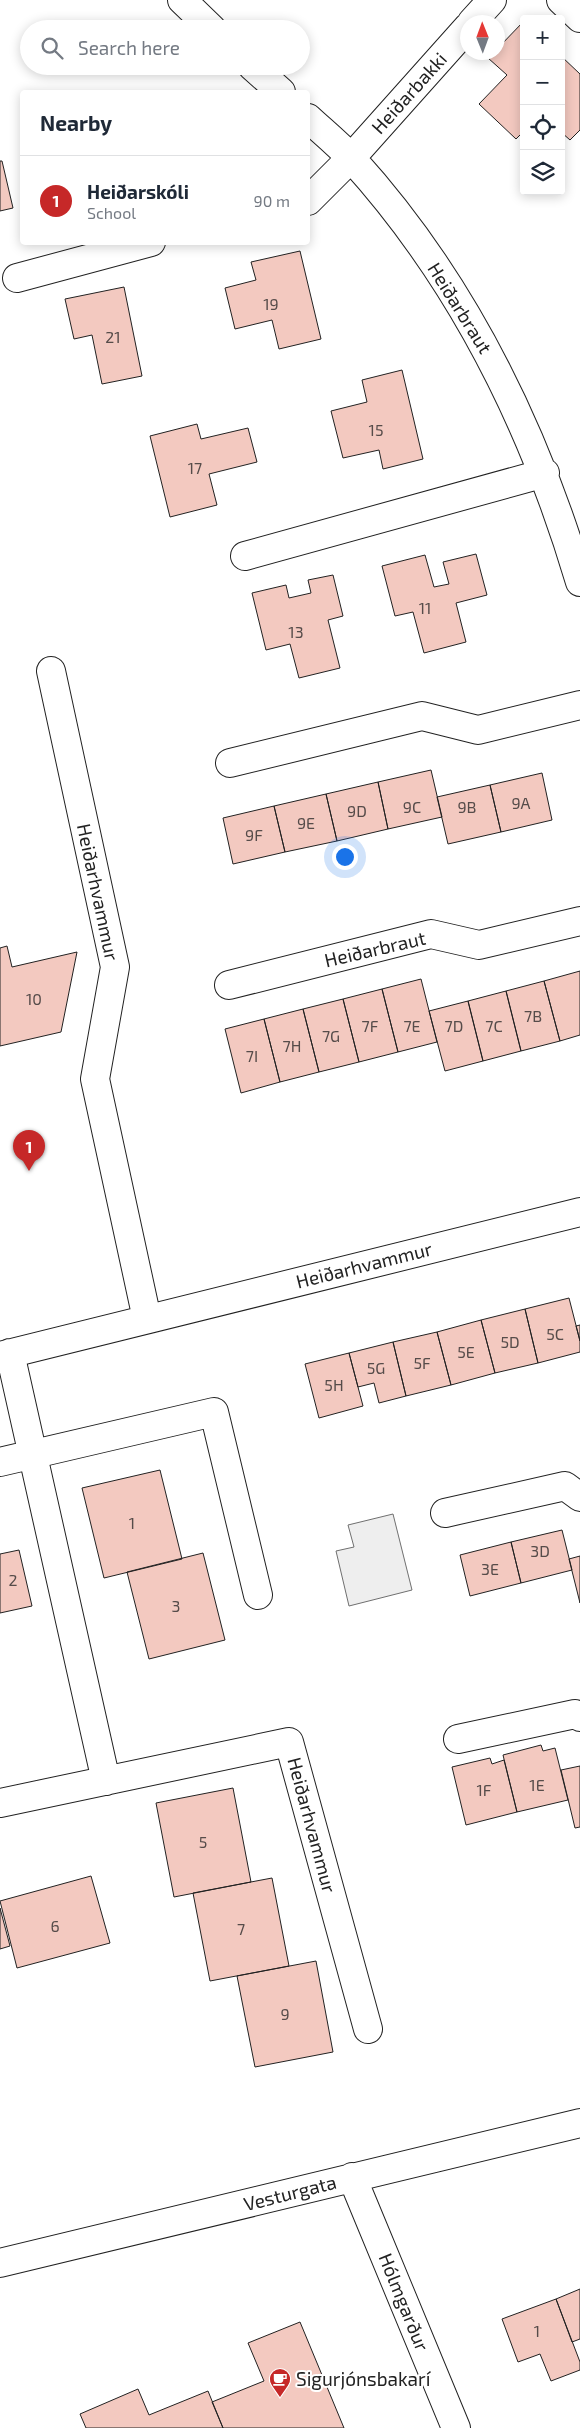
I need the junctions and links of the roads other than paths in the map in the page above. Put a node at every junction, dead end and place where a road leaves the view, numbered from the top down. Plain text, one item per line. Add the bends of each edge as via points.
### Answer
1 (182, 0) edge
2 (492, 0) edge
3 (561, 0) edge
4 (478, 15) edge
5 (580, 18) edge
6 (203, 20) edge
7 (460, 36) edge
8 (262, 75) edge
9 (278, 90) edge
10 (310, 120) edge
11 (350, 158) junction
12 (310, 199) edge
13 (140, 245) edge
14 (17, 278) dead end
15 (544, 474) junction
16 (245, 556) dead end
17 (580, 582) edge
18 (51, 671) dead end
19 (580, 705) edge
20 (230, 763) dead end
21 (580, 921) edge
22 (229, 985) dead end
23 (580, 1212) edge
24 (147, 1319) junction
25 (5, 1355) edge
26 (32, 1454) junction
27 (0, 1462) edge
28 (580, 1497) edge
29 (445, 1513) dead end
30 (258, 1596) dead end
31 (580, 1717) edge
32 (458, 1739) dead end
33 (106, 1781) junction
34 (0, 1803) edge
35 (368, 2030) dead end
36 (580, 2123) edge
37 (352, 2177) junction
38 (0, 2263) edge
39 (456, 2428) edge

1 - 6 street
2 - 4 street
3 - 5 street
7 - 11 street, Heiðarbakki
8 - 9 street
10 - 11 street, Heiðarbraut
11 - 12 street
11 - 15 street, Heiðarbraut via 401,219 444,279 482,341
13 - 14 street
15 - 16 street
15 - 17 street, Heiðarbraut
18 - 24 street, Heiðarhvammur via 115,967 95,1079
19 - 20 street via 478,730 422,716
21 - 22 street, Heiðarbraut via 479,945 432,934
23 - 24 street, Heiðarhvammur
24 - 25 street, Heiðarhvammur
25 - 26 street, Heiðarhvammur
26 - 27 street
26 - 30 street via 214,1412
26 - 33 street, Heiðarhvammur
28 - 29 street via 565,1486
31 - 32 street via 575,1714
33 - 34 street, Heiðarhvammur
33 - 35 street, Heiðarhvammur via 289,1742
36 - 37 street, Vesturgata
37 - 38 street, Vesturgata
37 - 39 street, Hólmgarður

